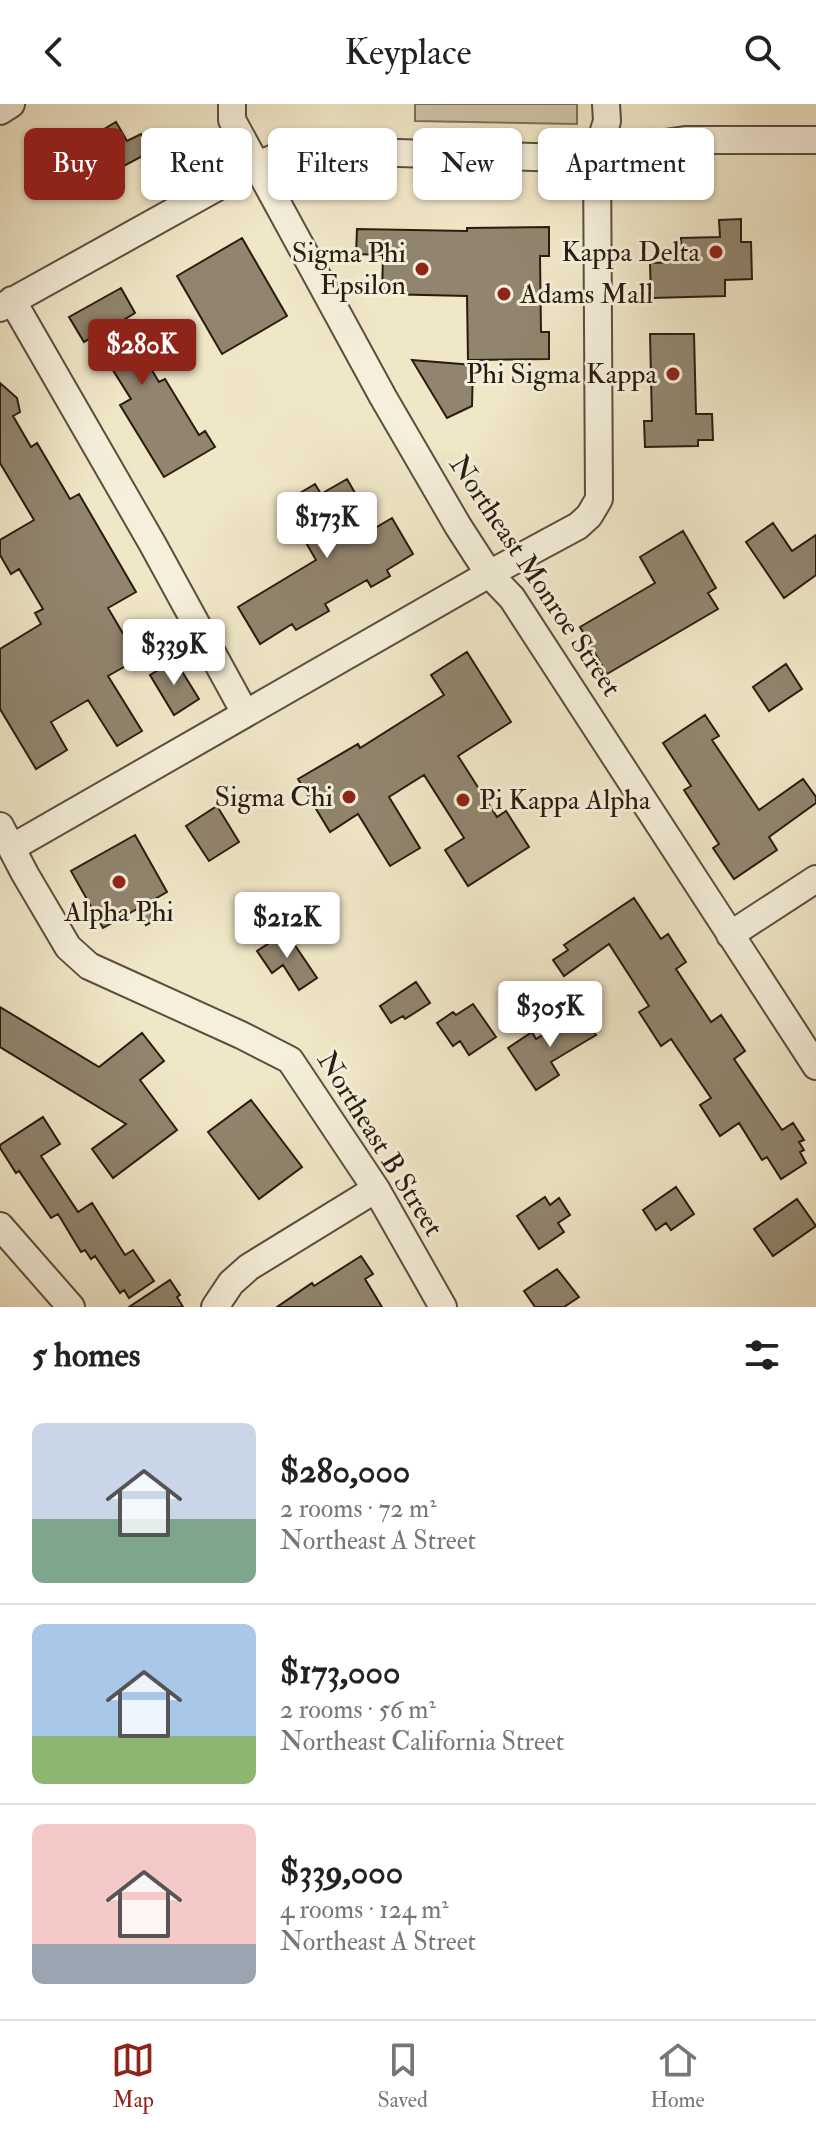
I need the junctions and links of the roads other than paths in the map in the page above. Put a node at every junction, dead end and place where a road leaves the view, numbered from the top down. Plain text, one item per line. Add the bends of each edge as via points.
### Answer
1 (11, 104) edge
2 (232, 104) edge
3 (606, 104) edge
4 (0, 111) edge
5 (605, 128) edge
6 (714, 140) edge
7 (816, 140) edge
8 (538, 157) edge
9 (257, 165) junction
10 (597, 200) edge
11 (6, 304) edge
12 (489, 574) junction
13 (245, 713) junction
14 (6, 837) edge
15 (816, 879) edge
16 (730, 935) junction
17 (816, 1066) edge
18 (376, 1189) junction
19 (0, 1226) edge
20 (71, 1307) edge
21 (215, 1307) edge
22 (443, 1307) edge

1 - 4 street
2 - 9 street, Northeast Monroe Street via 232,120
3 - 5 street
6 - 7 street
8 - 9 street via 294,150
9 - 11 street
9 - 12 street, Northeast Monroe Street via 383,397
10 - 12 street via 599,499 578,526
11 - 13 street via 152,543
12 - 13 street
12 - 16 street, Northeast Monroe Street via 512,598
13 - 14 street
14 - 18 street, Northeast B Street via 68,947 89,966 290,1060
15 - 16 street
16 - 17 street, Northeast Monroe Street
18 - 21 street via 249,1267
18 - 22 street, Northeast B Street
19 - 20 street

